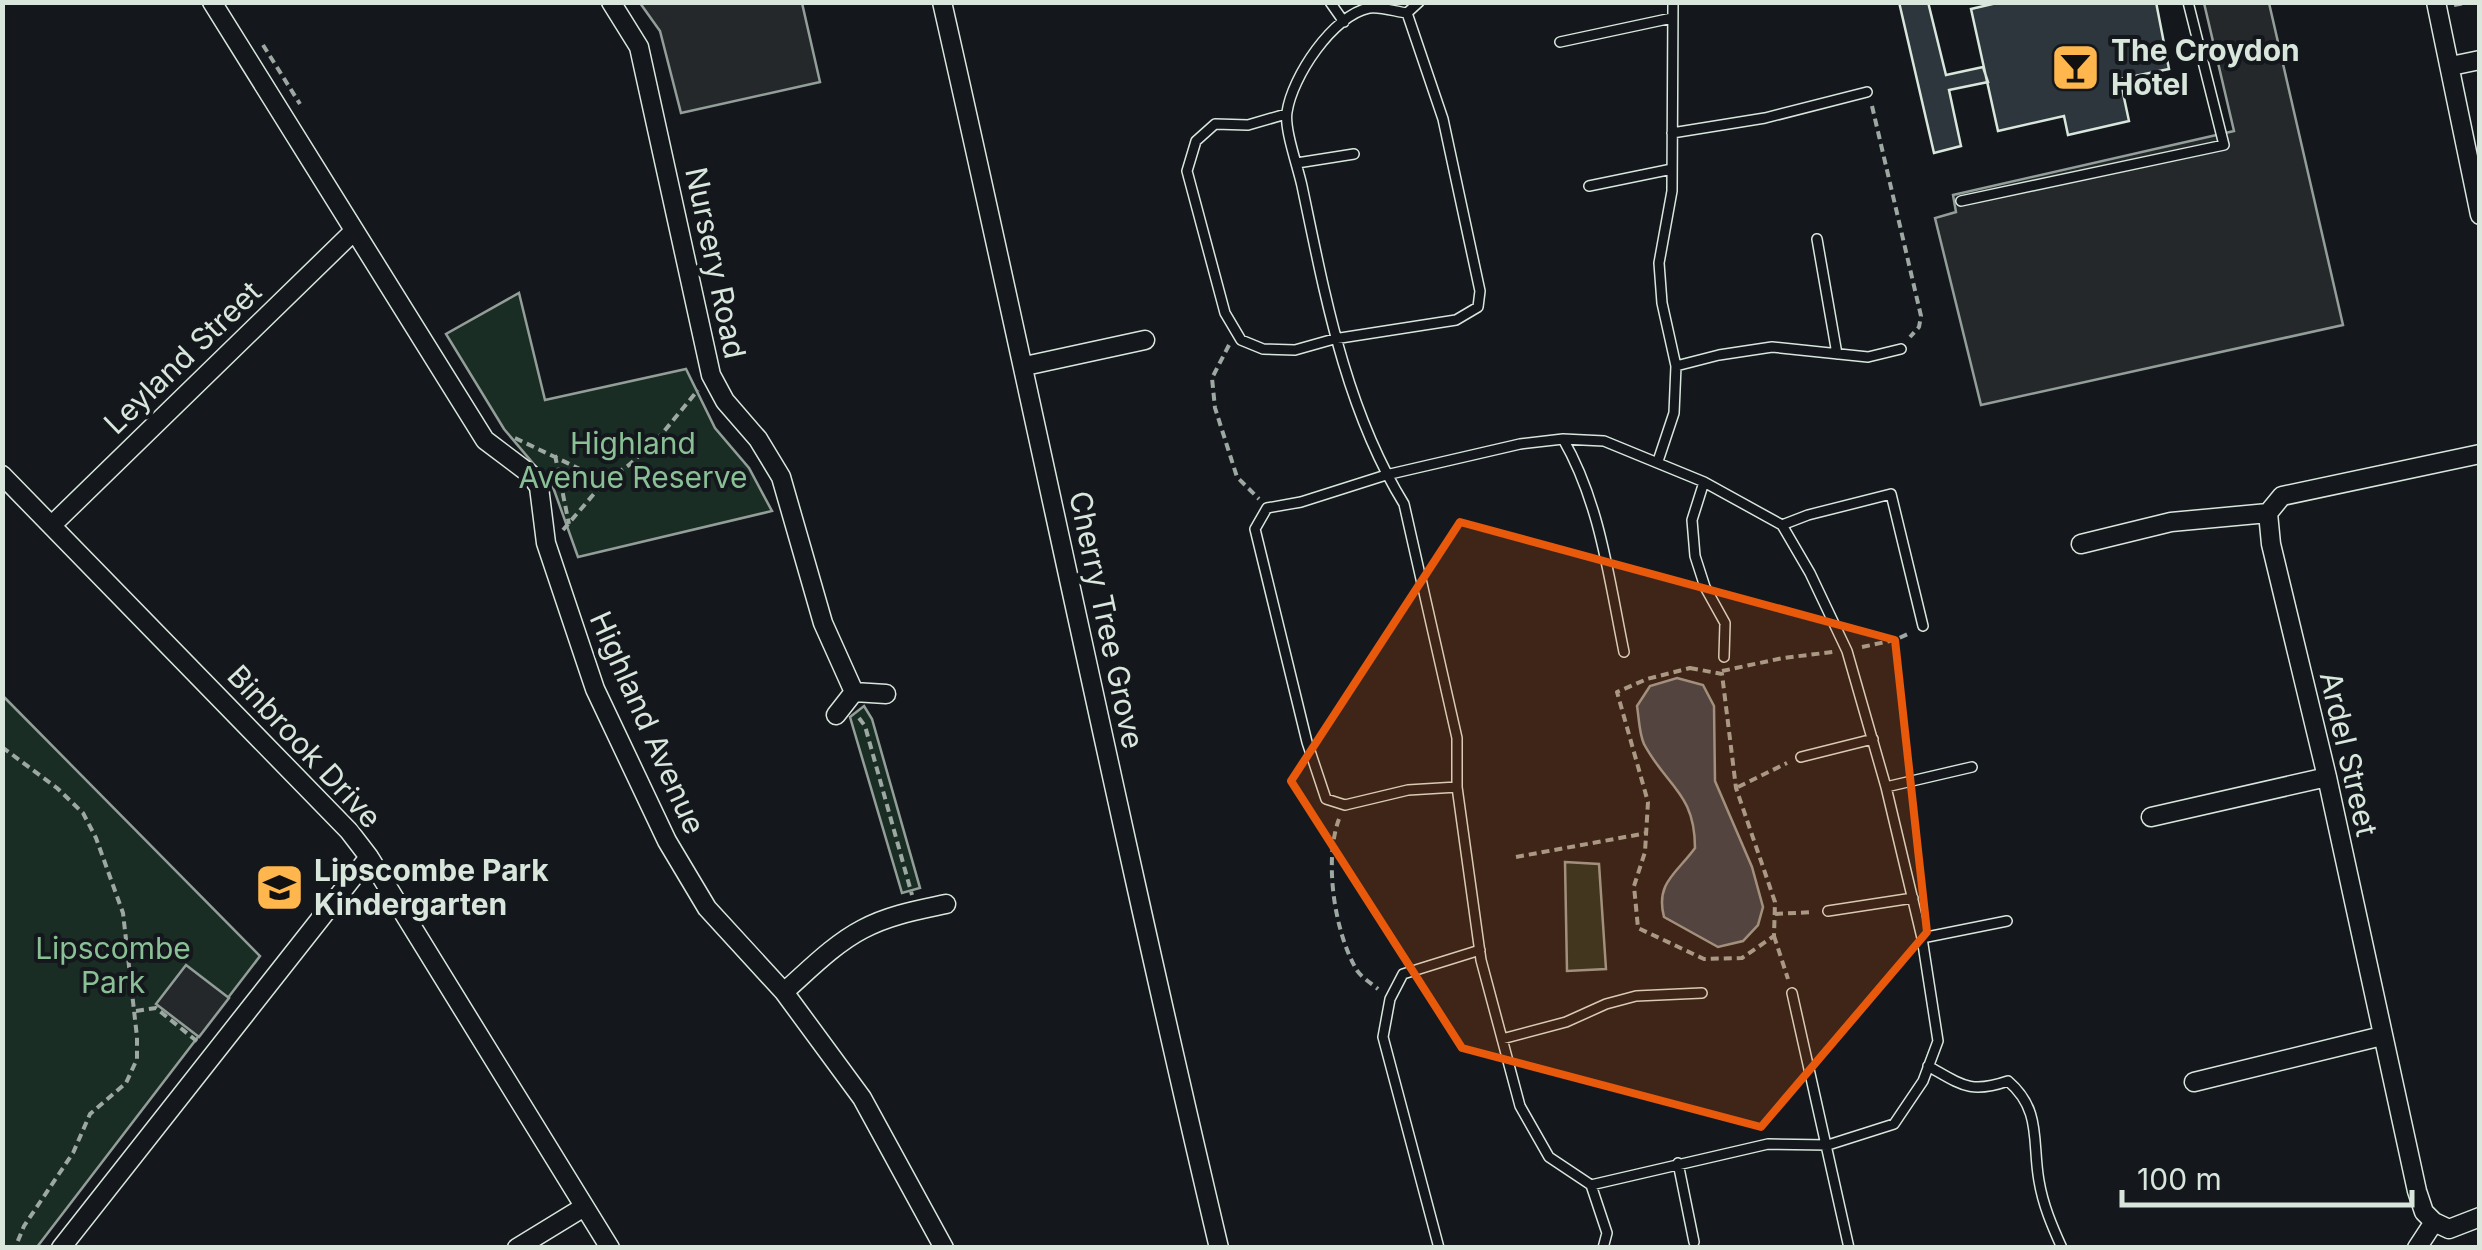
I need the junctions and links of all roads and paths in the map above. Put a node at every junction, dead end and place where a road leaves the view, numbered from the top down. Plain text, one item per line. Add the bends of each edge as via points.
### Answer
1 (212, 2) edge
2 (611, 2) edge
3 (942, 2) edge
4 (1330, 2) edge
5 (1419, 2) edge
6 (1673, 2) edge
7 (2188, 2) edge
8 (2436, 2) edge
9 (1407, 13) junction
10 (1672, 18) junction
11 (1344, 22) junction
12 (1560, 42) dead end
13 (263, 45) dead end
14 (2480, 60) edge
15 (2451, 66) junction
16 (1867, 92) joint
17 (305, 112) dead end
18 (1286, 114) junction
19 (1672, 134) junction
20 (1354, 154) dead end
21 (1297, 163) junction
22 (1672, 169) junction
23 (1589, 186) dead end
24 (1962, 201) dead end
25 (2480, 215) edge
26 (353, 232) junction
27 (1818, 239) dead end
28 (1237, 333) junction
29 (1334, 339) junction
30 (1146, 340) dead end
31 (1900, 350) joint
32 (1837, 354) junction
33 (1024, 366) junction
34 (1676, 366) junction
35 (711, 376) junction
36 (502, 432) dead end
37 (1563, 438) junction
38 (2480, 454) edge
39 (555, 455) junction
40 (1658, 461) junction
41 (1386, 474) junction
42 (2, 475) edge
43 (605, 481) junction
44 (1704, 482) junction
45 (1267, 508) junction
46 (2268, 514) junction
47 (52, 525) junction
48 (1782, 525) junction
49 (570, 526) junction
50 (546, 543) junction
51 (2081, 544) dead end
52 (1923, 626) joint
53 (1847, 651) junction
54 (1624, 652) dead end
55 (1724, 657) joint
56 (1722, 674) junction
57 (886, 694) dead end
58 (845, 704) junction
59 (1873, 740) junction
60 (2, 747) edge
61 (1801, 757) joint
62 (1972, 767) dead end
63 (2327, 776) junction
64 (1886, 787) junction
65 (1457, 788) junction
66 (1736, 788) junction
67 (1345, 805) junction
68 (2151, 817) dead end
69 (1646, 833) junction
70 (369, 857) junction
71 (1516, 857) dead end
72 (1912, 898) junction
73 (946, 904) dead end
74 (917, 910) junction
75 (1828, 911) joint
76 (1775, 914) junction
77 (2007, 921) dead end
78 (1774, 936) junction
79 (1922, 938) junction
80 (1480, 950) junction
81 (784, 992) junction
82 (1702, 993) dead end
83 (1792, 993) joint
84 (1390, 998) junction
85 (136, 1010) junction
86 (2382, 1036) junction
87 (1502, 1039) junction
88 (212, 1052) junction
89 (1928, 1066) junction
90 (2194, 1082) dead end
91 (1828, 1145) junction
92 (1678, 1164) junction
93 (1591, 1185) junction
94 (584, 1207) junction
95 (2480, 1217) edge
96 (2434, 1222) junction
97 (1694, 1242) dead end
98 (15, 1248) edge
99 (60, 1248) edge
100 (517, 1248) edge
101 (610, 1248) edge
102 (944, 1248) edge
103 (1219, 1248) edge
104 (1439, 1248) edge
105 (1604, 1248) edge
106 (1849, 1248) edge
107 (2062, 1248) edge
108 (2417, 1248) edge

1 - 26 street, Highland Avenue
2 - 35 street, Nursery Road via 638,47
3 - 33 street, Cherry Tree Grove
4 - 11 lane
5 - 9 lane
6 - 10 lane
7 - 24 lane via 2224,145
8 - 15 street
9 - 11 lane via 1370,8
9 - 29 lane via 1443,119 1478,307 1456,320
10 - 12 lane
10 - 19 lane
11 - 18 lane via 1313,51
13 - 17 path
14 - 15 street
15 - 25 street
16 - 19 lane
16 - 31 path via 1920,316
18 - 21 lane
18 - 28 lane via 1215,124 1196,141 1187,170 1225,314
19 - 22 lane
20 - 21 lane
21 - 29 lane
22 - 23 lane
22 - 34 lane via 1659,263
26 - 47 street, Leyland Street
26 - 50 street, Highland Avenue via 485,440 538,486
27 - 32 lane
28 - 29 lane via 1263,349 1295,350
28 - 45 path via 1212,378 1216,408 1237,477
29 - 41 lane
30 - 33 street
31 - 32 lane
32 - 34 lane via 1772,346
33 - 103 street, Cherry Tree Grove via 1144,932
34 - 40 lane via 1674,413
35 - 43 path via 661,434
35 - 58 street, Nursery Road via 781,477
36 - 39 path
37 - 40 lane via 1604,441
37 - 41 lane
37 - 54 lane via 1582,472 1600,534
38 - 46 street via 2282,496
39 - 43 path
39 - 49 path
40 - 44 lane
41 - 45 lane
41 - 65 lane via 1404,504 1444,679 1457,738
42 - 47 street, Binbrook Drive
43 - 49 path
44 - 48 lane
44 - 55 lane via 1692,520 1694,556 1725,623
45 - 67 lane via 1255,529 1307,742 1326,799
46 - 51 street via 2170,522
46 - 63 street, Ardel Street
47 - 70 street, Binbrook Drive
48 - 52 lane via 1892,494
48 - 53 lane
49 - 50 path
50 - 81 street, Highland Avenue via 596,689 667,840 707,908
52 - 53 path
53 - 56 path
53 - 59 lane
55 - 56 path
56 - 66 path
56 - 69 path via 1690,668 1617,692 1648,802
57 - 58 street
58 - 74 path via 864,726
59 - 61 lane
59 - 64 lane
60 - 85 path via 83,813 96,838 122,913
61 - 66 path
62 - 64 lane
63 - 68 street
63 - 86 street, Ardel Street
64 - 72 lane
65 - 67 lane via 1408,790
65 - 80 lane
66 - 76 path
67 - 84 path via 1330,872 1341,924 1356,970
69 - 71 path
69 - 78 path via 1634,886 1638,928 1704,959 1742,958
70 - 88 street
70 - 94 street, Binbrook Drive
72 - 75 lane
72 - 79 lane
73 - 74 street
74 - 81 street via 863,929
75 - 76 path
76 - 78 path
77 - 79 lane
78 - 83 path
79 - 89 lane via 1938,1042
80 - 84 lane via 1403,974
80 - 87 lane
81 - 102 street, Highland Avenue via 862,1098
82 - 87 lane via 1636,996
83 - 91 lane
84 - 104 lane via 1383,1038
85 - 88 path via 156,1008
85 - 98 path via 138,1059 126,1083 90,1114
86 - 90 street
86 - 96 street, Ardel Street via 2417,1191
87 - 93 lane via 1520,1106 1549,1157
88 - 99 street
89 - 91 lane via 1894,1124
89 - 107 lane via 1984,1089 2008,1080 2025,1095 2038,1179
91 - 92 lane via 1768,1144
91 - 106 lane
92 - 93 lane
92 - 97 lane
93 - 105 lane via 1607,1233
94 - 100 street
94 - 101 street, Binbrook Drive
95 - 96 street via 2449,1228
96 - 108 street

